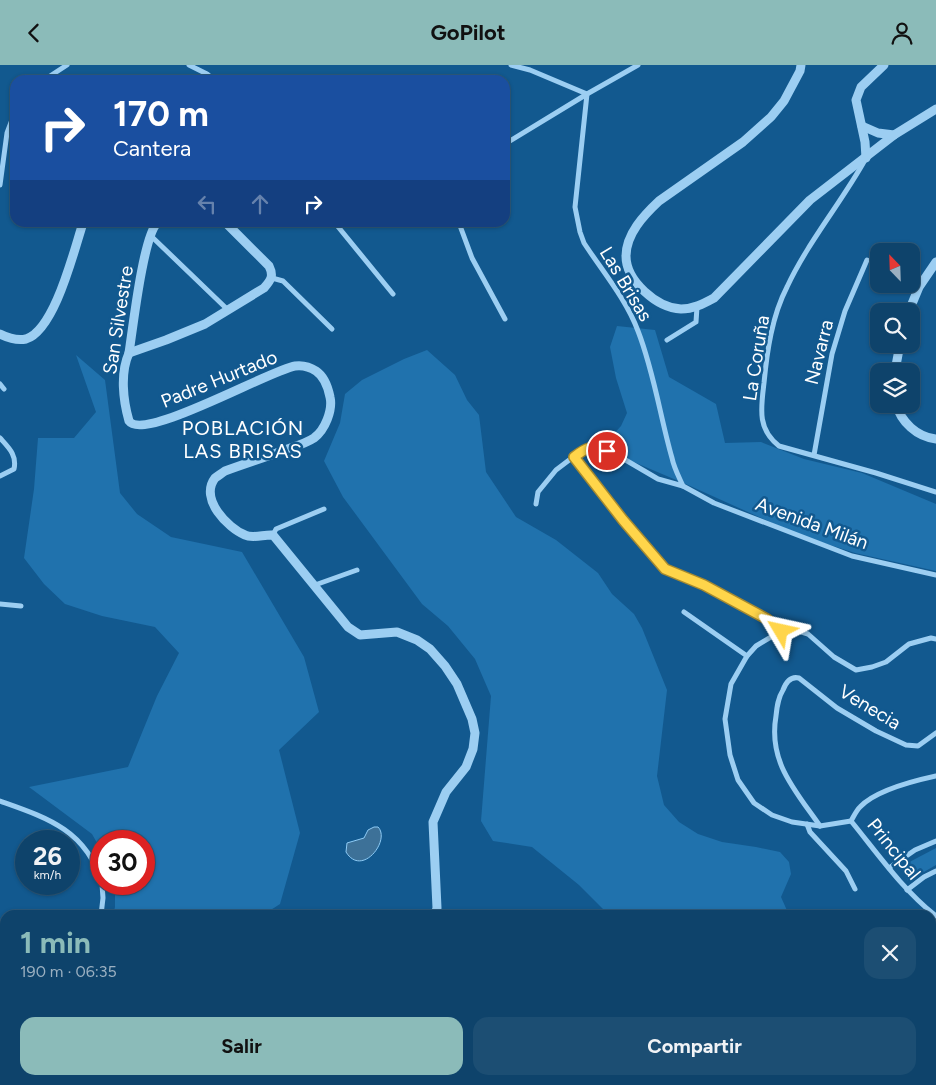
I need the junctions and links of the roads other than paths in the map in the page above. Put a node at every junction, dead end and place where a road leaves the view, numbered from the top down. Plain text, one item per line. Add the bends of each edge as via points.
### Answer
1 (67, 65) edge
2 (189, 65) edge
3 (511, 65) edge
4 (638, 65) edge
5 (801, 65) edge
6 (884, 65) edge
7 (52, 75) edge
8 (208, 75) edge
9 (587, 94) junction
10 (936, 109) edge
11 (10, 125) edge
12 (862, 126) junction
13 (894, 135) junction
14 (510, 141) edge
15 (866, 158) junction
16 (0, 185) edge
17 (82, 227) edge
18 (154, 227) edge
19 (230, 227) edge
20 (338, 227) edge
21 (460, 227) edge
22 (150, 234) junction
23 (867, 260) dead end
24 (936, 262) edge
25 (272, 278) junction
26 (393, 294) dead end
27 (912, 303) edge
28 (697, 307) junction
29 (228, 310) junction
30 (506, 319) dead end
31 (332, 329) dead end
32 (0, 334) edge
33 (667, 340) dead end
34 (128, 353) junction
35 (0, 384) edge
36 (4, 389) dead end
37 (900, 413) edge
38 (131, 424) joint
39 (0, 438) edge
40 (936, 439) edge
41 (814, 455) junction
42 (574, 457) junction
43 (0, 476) edge
44 (683, 487) junction
45 (936, 492) edge
46 (536, 504) dead end
47 (324, 509) dead end
48 (273, 535) junction
49 (357, 570) dead end
50 (936, 575) edge
51 (315, 585) junction
52 (0, 604) edge
53 (22, 606) dead end
54 (684, 612) dead end
55 (781, 631) junction
56 (936, 639) edge
57 (747, 656) junction
58 (936, 733) edge
59 (936, 776) edge
60 (0, 801) edge
61 (851, 821) junction
62 (807, 824) junction
63 (820, 826) junction
64 (936, 841) edge
65 (90, 857) edge
66 (889, 868) junction
67 (936, 871) edge
68 (855, 889) dead end
69 (908, 890) junction
70 (103, 895) edge
71 (101, 910) edge
72 (437, 910) edge
73 (928, 910) edge

1 - 7 street
2 - 8 street
3 - 9 street
4 - 9 street
5 - 28 street via 784,101 771,117 743,142 659,201 634,230 626,258 631,273 644,292 680,309
6 - 12 street via 861,87 856,100
9 - 14 street
9 - 44 street, Las Brisas via 575,207 580,232 638,330 656,387 672,459
10 - 13 street
11 - 16 street
12 - 13 street
12 - 15 street
13 - 15 street
15 - 28 street via 810,200 714,298
15 - 41 street, La Coruña via 804,253 772,328 762,402 763,424 769,438 779,446
17 - 32 street via 65,279 44,325 26,339
18 - 22 street, San Silvestre
19 - 25 street via 269,265
20 - 26 street
21 - 30 street via 472,258
22 - 29 street
22 - 34 street, San Silvestre
23 - 41 street, Navarra via 845,311 832,354
24 - 27 street
25 - 29 street via 264,288
25 - 31 street via 283,281
28 - 33 street via 696,322
29 - 34 street via 187,332
34 - 38 street, San Silvestre via 124,369 124,398
35 - 36 street
37 - 40 street via 916,433
38 - 48 street, Padre Hurtado via 147,424 179,414 293,366 305,365 317,372 327,383 331,403 326,423 316,437 225,471 212,485 214,504 228,525 247,536
39 - 43 street via 16,461 14,469
41 - 45 street, La Coruña
42 - 44 street, Avenida Milán via 585,448 596,447 618,455 658,479
42 - 46 street, Avenida Milán via 556,470 538,492
42 - 55 street via 665,569 704,585 767,619
44 - 50 street, Avenida Milán via 714,503 852,556
47 - 48 street via 276,529
48 - 51 street
49 - 51 street
51 - 72 street via 355,632 365,635 397,632 430,649 457,684 472,719 474,749 466,767 446,792 433,822
52 - 53 street
54 - 57 street
55 - 56 street via 795,630 808,634 834,657 856,670 886,662 909,644
55 - 57 street via 756,646
57 - 62 street via 731,684 726,719 730,755 738,781 754,803 772,815
58 - 63 street, Venecia via 918,746 906,745 837,708 799,678 791,678 778,700 773,731 776,752 784,773
59 - 61 street via 900,785 871,798
60 - 65 street via 62,827
61 - 63 street
61 - 66 street, Principal
62 - 63 street
62 - 68 street via 810,832 846,871
64 - 66 street via 915,850
66 - 69 street, Principal
67 - 69 street
69 - 73 street, Principal
70 - 71 street

